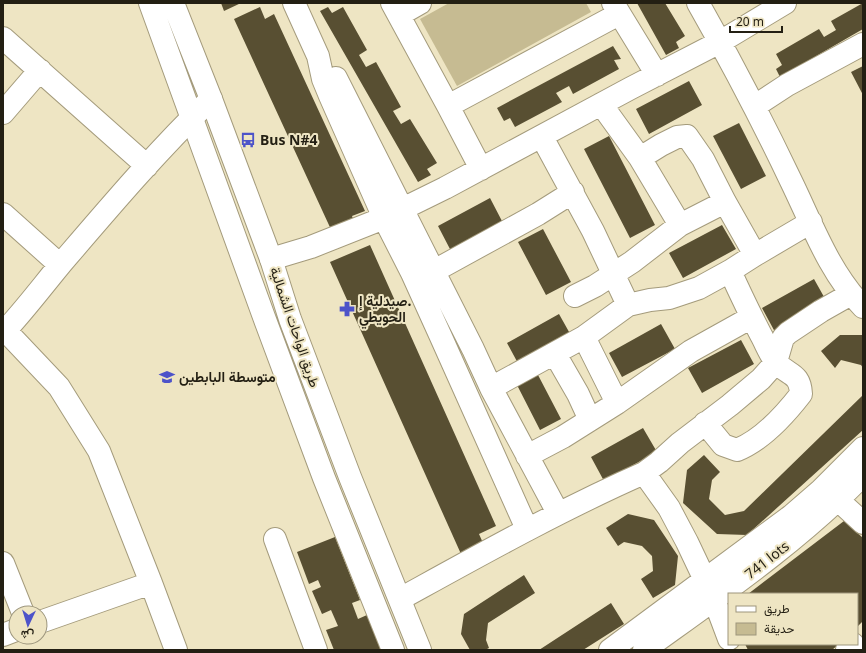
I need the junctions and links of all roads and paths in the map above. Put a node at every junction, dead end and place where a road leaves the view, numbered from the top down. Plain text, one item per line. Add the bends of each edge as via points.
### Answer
1 (150, 3) edge
2 (173, 3) edge
3 (294, 3) edge
4 (420, 3) edge
5 (698, 3) edge
6 (785, 3) edge
7 (395, 9) edge
8 (616, 9) edge
9 (3, 38) edge
10 (720, 42) junction
11 (863, 44) edge
12 (40, 70) junction
13 (657, 75) junction
14 (211, 99) junction
15 (601, 104) junction
16 (448, 106) junction
17 (754, 106) junction
18 (3, 113) edge
19 (191, 118) junction
20 (542, 137) junction
21 (640, 158) junction
22 (147, 166) junction
23 (481, 170) junction
24 (573, 192) junction
25 (725, 202) junction
26 (3, 214) edge
27 (393, 214) junction
28 (811, 222) junction
29 (680, 225) junction
30 (755, 255) junction
31 (271, 259) junction
32 (60, 264) junction
33 (434, 271) junction
34 (730, 271) junction
35 (613, 275) junction
36 (575, 296) dead end
37 (857, 301) edge
38 (628, 305) junction
39 (752, 317) junction
40 (4, 331) edge
41 (584, 337) junction
42 (555, 354) junction
43 (776, 362) junction
44 (490, 388) junction
45 (617, 403) junction
46 (590, 420) junction
47 (705, 423) junction
48 (863, 448) edge
49 (527, 456) junction
50 (644, 473) junction
51 (863, 475) edge
52 (838, 500) junction
53 (558, 513) junction
54 (863, 523) edge
55 (527, 529) junction
56 (275, 539) dead end
57 (3, 563) edge
58 (705, 580) junction
59 (151, 583) junction
60 (400, 599) junction
61 (714, 599) junction
62 (20, 605) edge
63 (48, 619) edge
64 (728, 635) edge
65 (176, 650) edge
66 (316, 650) edge
67 (393, 650) edge
68 (420, 650) edge
69 (610, 650) edge
70 (644, 650) edge

1 - 19 street, طريق الواحات الشمالية
2 - 14 street, طريق الواحات الشمالية
3 - 27 street via 318,56 344,92
4 - 7 street
5 - 10 street
6 - 10 street
7 - 16 street
8 - 13 street
8 - 16 street
9 - 12 street
10 - 13 street
10 - 17 street
11 - 17 street
12 - 18 street
12 - 22 street
13 - 15 street
14 - 19 street
14 - 31 street, طريق الواحات الشمالية
15 - 20 street
15 - 21 street
16 - 23 street
17 - 28 street
19 - 22 street
19 - 67 street, طريق الواحات الشمالية via 324,478
20 - 23 street
20 - 24 street
21 - 25 street via 677,137 687,136 703,159
21 - 29 street
22 - 32 street
23 - 27 street
24 - 33 street
24 - 35 street
25 - 29 street
25 - 30 street
26 - 32 street
27 - 31 street via 311,247
27 - 33 street
27 - 55 street via 421,294
28 - 30 street
28 - 37 street via 829,260
29 - 35 street
30 - 34 street
31 - 60 street, طريق الواحات الشمالية via 290,319 331,429
32 - 40 street
33 - 44 street
34 - 38 street via 682,294
34 - 39 street
35 - 36 street
35 - 38 street
37 - 43 street via 821,310 788,333 783,338
38 - 41 street
39 - 43 street
39 - 45 street via 692,351
40 - 59 street via 59,387 99,451
41 - 42 street
41 - 45 street
42 - 44 street
42 - 46 street
43 - 47 street via 730,406
43 - 47 street via 800,384 800,394 773,425 747,446 737,450 723,445
44 - 49 street
45 - 46 street
46 - 49 street via 563,438
47 - 50 street
48 - 58 street via 791,516
49 - 53 street
50 - 53 street
50 - 58 street via 669,508
51 - 52 street, 741 lots
52 - 54 street
52 - 61 street, 741 lots via 764,562
53 - 55 street
55 - 60 street
56 - 66 street
57 - 62 street
58 - 61 street
58 - 69 street
59 - 63 street
59 - 65 street
60 - 68 street, طريق الواحات الشمالية
61 - 64 street
61 - 70 street, 741 lots

